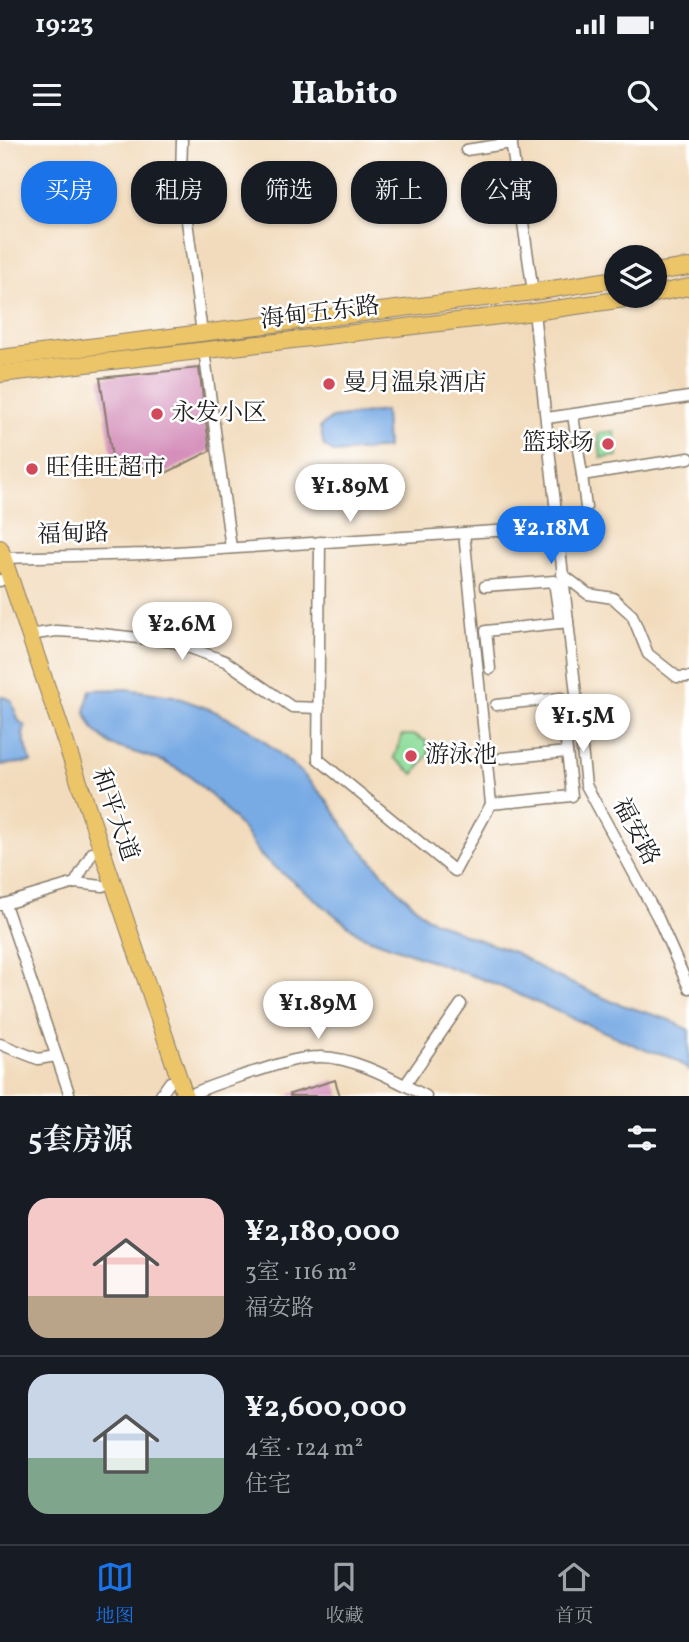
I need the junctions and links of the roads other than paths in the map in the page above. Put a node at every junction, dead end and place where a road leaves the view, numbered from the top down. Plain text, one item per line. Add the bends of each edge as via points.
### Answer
1 (182, 140) edge
2 (511, 142) edge
3 (466, 149) dead end
4 (689, 267) edge
5 (667, 270) edge
6 (604, 281) edge
7 (689, 287) edge
8 (667, 291) edge
9 (533, 292) junction
10 (604, 302) edge
11 (534, 312) junction
12 (202, 333) junction
13 (204, 350) junction
14 (0, 358) edge
15 (0, 374) edge
16 (689, 397) edge
17 (573, 415) junction
18 (547, 418) junction
19 (689, 458) edge
20 (582, 475) junction
21 (586, 508) dead end
22 (557, 527) junction
23 (464, 533) junction
24 (320, 542) junction
25 (231, 548) junction
26 (2, 553) edge
27 (562, 574) junction
28 (0, 580) edge
29 (485, 586) dead end
30 (564, 622) junction
31 (29, 635) junction
32 (490, 669) dead end
33 (689, 677) edge
34 (496, 705) dead end
35 (319, 708) junction
36 (567, 752) junction
37 (502, 758) dead end
38 (491, 804) junction
39 (92, 853) junction
40 (75, 883) junction
41 (103, 887) junction
42 (3, 905) edge
43 (689, 988) edge
44 (461, 1004) dead end
45 (0, 1044) edge
46 (56, 1056) junction
47 (405, 1085) junction
48 (171, 1088) edge
49 (205, 1088) junction
50 (70, 1096) edge
51 (187, 1096) edge
52 (426, 1096) edge

1 - 12 street via 181,176
2 - 3 street
2 - 9 street
4 - 5 main road
6 - 9 main road, 海甸五东路
7 - 8 main road
9 - 12 main road, 海甸五东路
10 - 11 main road, 海甸五东路
11 - 13 main road, 海甸五东路
11 - 18 street, 福安路
12 - 14 main road, 海甸五东路
13 - 15 main road, 海甸五东路
13 - 25 street
16 - 17 street
17 - 18 street
17 - 20 street
18 - 22 street, 福安路
19 - 20 street
20 - 21 street
22 - 23 street, 福甸路
22 - 27 street, 福安路
23 - 24 street, 福甸路
23 - 38 street
24 - 25 street, 福甸路
24 - 35 street
25 - 26 street, 福甸路 via 144,554
26 - 31 main road, 和平大道
27 - 30 street, 福安路
27 - 33 street via 588,594 613,598 632,615 648,654 677,677
28 - 39 main road, 和平大道
29 - 30 street via 554,582
30 - 32 street via 486,631
30 - 43 street, 福安路 via 586,785 658,918
31 - 35 street via 56,631 174,642 225,661 292,706
31 - 48 main road, 和平大道
34 - 36 street via 561,698
35 - 38 street via 318,759 455,871
36 - 37 street
36 - 38 street via 572,796
39 - 40 street
39 - 41 main road, 和平大道
40 - 41 street
40 - 42 street
41 - 48 main road, 和平大道
42 - 46 street
44 - 47 street
45 - 46 street via 38,1059
46 - 50 street
47 - 49 street via 350,1062 320,1056
47 - 52 street
48 - 49 street
48 - 51 main road, 和平大道
49 - 51 street

